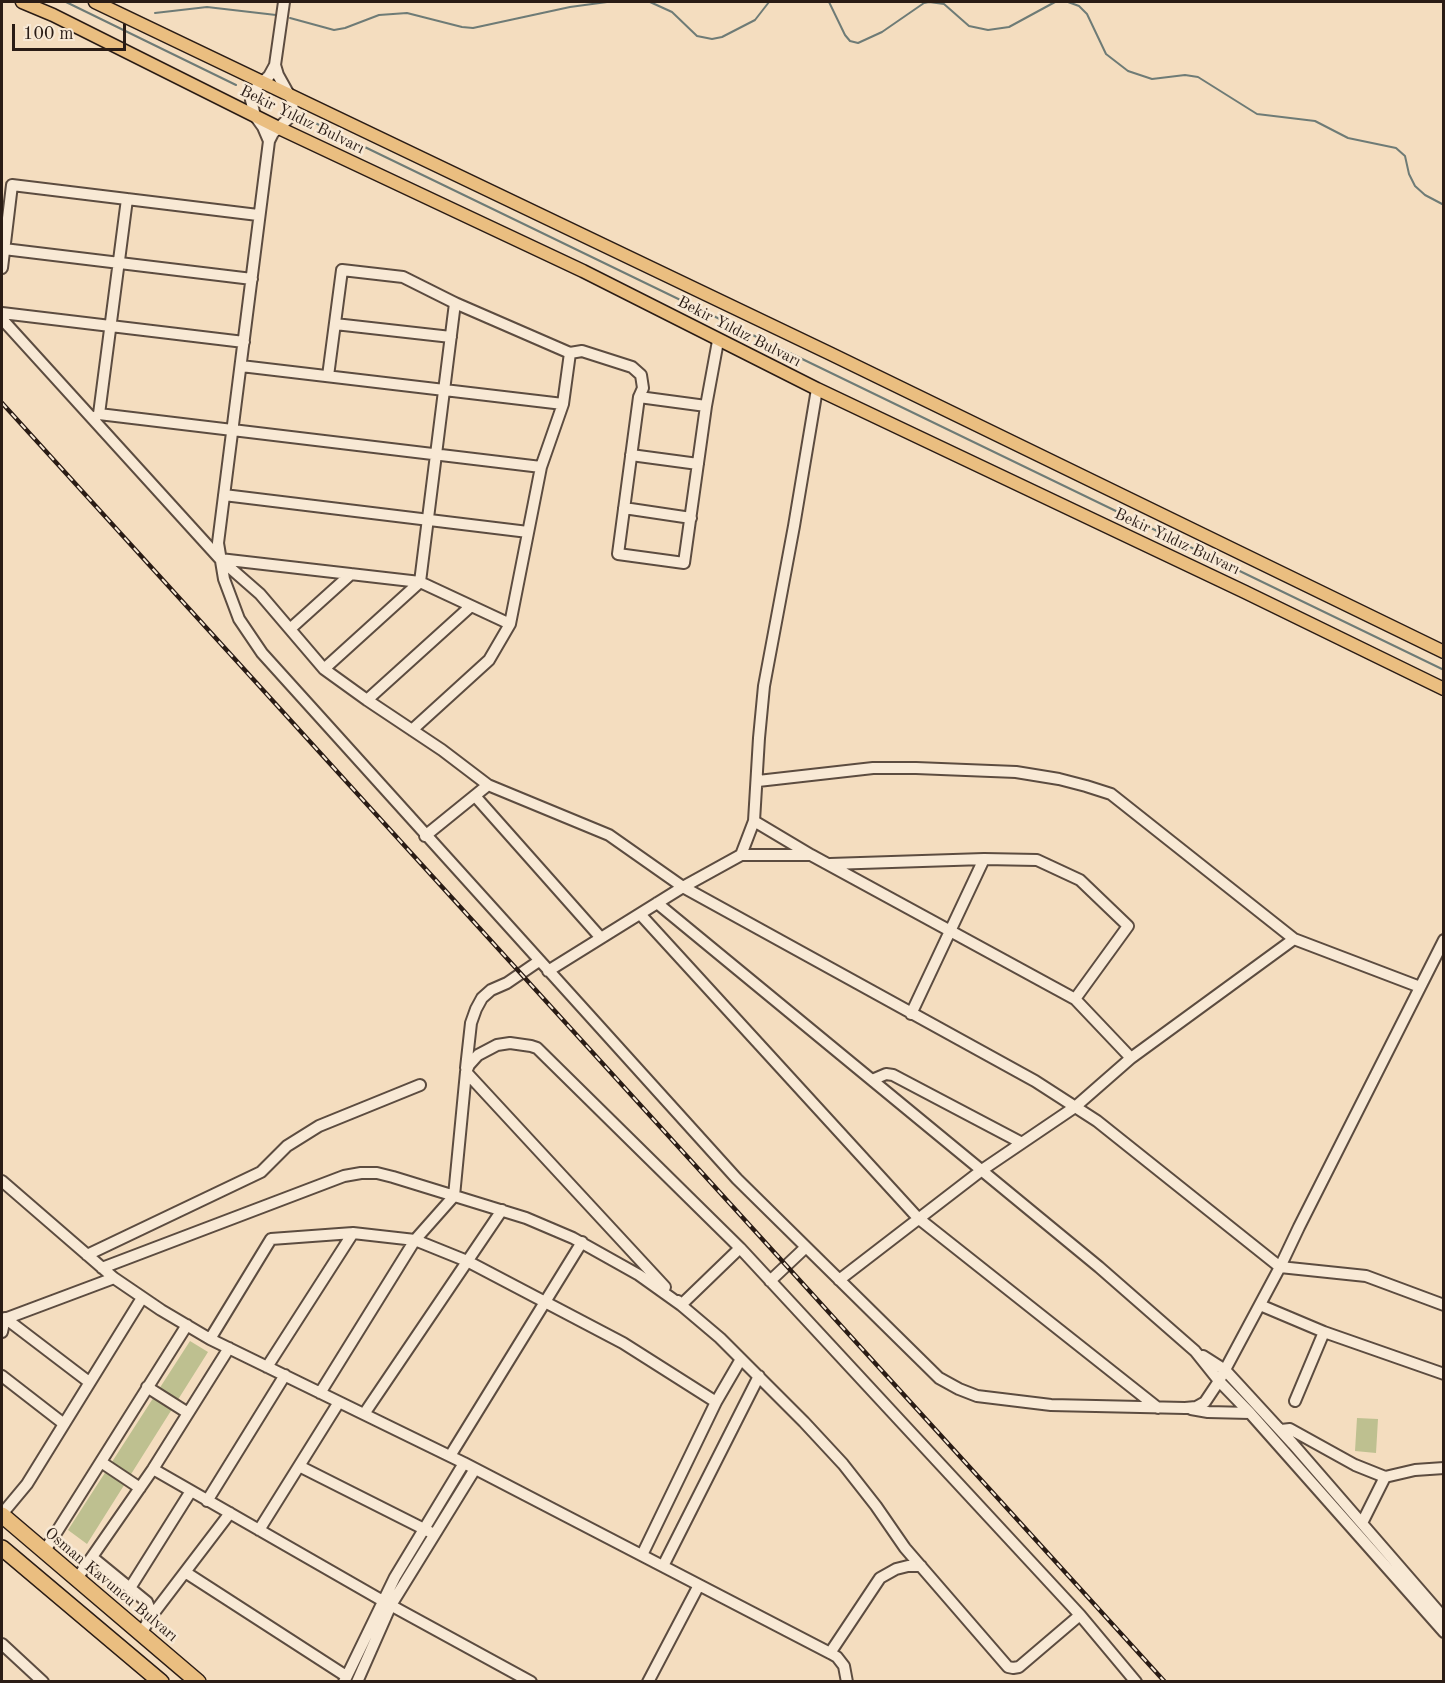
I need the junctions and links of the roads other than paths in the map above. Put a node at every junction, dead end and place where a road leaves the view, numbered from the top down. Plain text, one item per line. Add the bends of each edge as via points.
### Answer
1 (22, 2) edge
2 (95, 2) edge
3 (284, 2) edge
4 (275, 65) junction
5 (262, 81) junction
6 (288, 94) junction
7 (255, 116) junction
8 (279, 128) junction
9 (268, 141) junction
10 (127, 199) junction
11 (258, 215) junction
12 (4, 249) junction
13 (118, 263) junction
14 (2, 268) edge
15 (252, 279) junction
16 (455, 303) junction
17 (2, 313) edge
18 (2, 319) edge
19 (335, 324) junction
20 (111, 326) junction
21 (451, 337) junction
22 (718, 341) junction
23 (244, 342) junction
24 (570, 353) junction
25 (241, 366) junction
26 (328, 376) junction
27 (817, 389) junction
28 (444, 390) junction
29 (639, 397) junction
30 (563, 404) junction
31 (706, 406) junction
32 (96, 417) junction
33 (232, 430) junction
34 (436, 454) junction
35 (631, 455) junction
36 (698, 464) junction
37 (541, 466) junction
38 (224, 495) junction
39 (624, 508) junction
40 (691, 518) junction
41 (428, 520) junction
42 (528, 531) junction
43 (220, 559) junction
44 (351, 574) junction
45 (420, 582) junction
46 (471, 606) junction
47 (510, 624) junction
48 (290, 629) junction
49 (1443, 652) edge
50 (324, 669) junction
51 (1443, 689) edge
52 (367, 700) junction
53 (412, 730) junction
54 (758, 781) junction
55 (489, 785) junction
56 (476, 796) junction
57 (754, 822) junction
58 (425, 836) junction
59 (741, 855) junction
60 (811, 855) junction
61 (984, 858) junction
62 (828, 865) junction
63 (683, 887) junction
64 (657, 903) junction
65 (640, 914) junction
66 (951, 931) junction
67 (602, 938) junction
68 (1294, 939) junction
69 (1443, 940) edge
70 (539, 960) junction
71 (548, 971) junction
72 (1420, 987) junction
73 (1075, 999) junction
74 (911, 1014) junction
75 (1131, 1058) junction
76 (466, 1071) junction
77 (872, 1080) junction
78 (420, 1084) dead end
79 (1075, 1107) junction
80 (1022, 1143) junction
81 (982, 1170) junction
82 (5, 1187) edge
83 (454, 1196) junction
84 (502, 1210) junction
85 (918, 1218) junction
86 (353, 1233) junction
87 (415, 1240) junction
88 (582, 1242) junction
89 (806, 1247) junction
90 (740, 1248) junction
91 (87, 1255) junction
92 (467, 1261) junction
93 (1280, 1267) junction
94 (102, 1268) junction
95 (114, 1278) junction
96 (839, 1280) junction
97 (770, 1281) junction
98 (142, 1298) junction
99 (545, 1302) junction
100 (681, 1305) junction
101 (1260, 1305) junction
102 (1443, 1305) edge
103 (3, 1319) edge
104 (187, 1325) junction
105 (2, 1332) edge
106 (1324, 1332) junction
107 (210, 1339) junction
108 (229, 1348) junction
109 (1195, 1351) junction
110 (741, 1359) junction
111 (267, 1367) junction
112 (1225, 1370) junction
113 (285, 1375) junction
114 (1441, 1375) edge
115 (2, 1376) edge
116 (759, 1376) junction
117 (1219, 1381) junction
118 (90, 1382) junction
119 (147, 1387) junction
120 (320, 1393) junction
121 (1295, 1401) dead end
122 (339, 1402) junction
123 (716, 1402) junction
124 (1158, 1408) junction
125 (1185, 1408) junction
126 (188, 1413) junction
127 (1251, 1413) junction
128 (364, 1414) junction
129 (64, 1424) junction
130 (1281, 1430) junction
131 (450, 1456) junction
132 (101, 1462) junction
133 (464, 1463) junction
134 (299, 1466) junction
135 (1443, 1468) edge
136 (153, 1469) junction
137 (475, 1469) junction
138 (1385, 1476) junction
139 (140, 1488) junction
140 (191, 1491) junction
141 (207, 1501) junction
142 (230, 1513) junction
143 (2, 1514) edge
144 (1362, 1523) junction
145 (425, 1528) junction
146 (259, 1530) junction
147 (434, 1536) junction
148 (2, 1548) edge
149 (44, 1552) junction
150 (642, 1556) junction
151 (92, 1557) junction
152 (663, 1566) junction
153 (921, 1566) junction
154 (185, 1572) junction
155 (76, 1580) junction
156 (699, 1585) junction
157 (129, 1588) junction
158 (387, 1603) junction
159 (1080, 1615) junction
160 (1443, 1617) edge
161 (150, 1618) junction
162 (1443, 1632) edge
163 (141, 1634) junction
164 (2, 1644) edge
165 (830, 1653) junction
166 (345, 1679) edge
167 (43, 1682) edge
168 (161, 1682) edge
169 (198, 1682) edge
170 (357, 1682) edge
171 (531, 1682) edge
172 (648, 1682) edge
173 (847, 1682) edge
174 (1136, 1682) edge

1 - 7 main road, Bekir Yıldız Bulvarı
2 - 5 main road, Bekir Yıldız Bulvarı
3 - 4 street
4 - 5 street
4 - 6 street
5 - 6 main road, Bekir Yıldız Bulvarı
5 - 7 street via 251,100
6 - 8 street via 292,110
6 - 49 main road, Bekir Yıldız Bulvarı
7 - 8 main road, Bekir Yıldız Bulvarı
7 - 9 street
8 - 9 street
8 - 22 main road, Bekir Yıldız Bulvarı via 583,271
9 - 11 street
10 - 11 street
10 - 12 street via 12,185
10 - 13 street
11 - 15 street
12 - 13 street
12 - 14 street
13 - 15 street
13 - 20 street
15 - 23 street
16 - 19 street via 403,277 342,270
16 - 21 street
16 - 24 street
17 - 20 street
18 - 32 street
19 - 21 street
19 - 26 street
20 - 23 street
20 - 32 street
21 - 28 street
22 - 27 main road, Bekir Yıldız Bulvarı
22 - 31 street
23 - 25 street
24 - 29 street via 582,351 635,369 643,384
24 - 30 street
25 - 26 street
25 - 33 street
26 - 28 street
27 - 51 main road, Bekir Yıldız Bulvarı
27 - 54 street via 764,686
28 - 30 street
28 - 34 street
29 - 31 street
29 - 35 street
30 - 37 street
31 - 36 street
32 - 33 street
32 - 43 street
33 - 34 street
33 - 38 street
34 - 37 street
34 - 41 street
35 - 36 street
35 - 39 street
36 - 40 street
37 - 42 street
38 - 41 street
38 - 43 street
39 - 40 street
39 - 40 street via 618,554 629,556 684,563
41 - 42 street
41 - 45 street
42 - 47 street
43 - 44 street
43 - 48 street via 261,594
43 - 58 street via 233,606 253,642
44 - 45 street
44 - 48 street
45 - 46 street
45 - 50 street
46 - 47 street
46 - 52 street
47 - 53 street via 489,660
48 - 50 street
50 - 52 street
52 - 53 street
53 - 55 street
54 - 57 street
54 - 68 street via 873,768 916,768 1031,774 1086,786 1111,794
55 - 56 street
55 - 63 street via 609,835
56 - 58 street
56 - 67 street
57 - 59 street
57 - 60 street
58 - 70 street
59 - 60 street
59 - 63 street
60 - 62 street
61 - 62 street
61 - 66 street
61 - 73 street via 1037,860 1080,880 1128,927
62 - 66 street
63 - 64 street
63 - 74 street
64 - 65 street
64 - 77 street
65 - 67 street
65 - 85 street
66 - 73 street
66 - 74 street
67 - 71 street
68 - 72 street
68 - 75 street
69 - 72 street
70 - 71 street
70 - 76 street via 490,990 479,1003 471,1023
71 - 89 street via 737,1179
72 - 93 street
73 - 75 street
74 - 79 street
75 - 79 street
76 - 83 street
76 - 90 street via 478,1055 497,1045 517,1043 537,1048
76 - 100 street
77 - 80 street via 893,1075
77 - 81 street
78 - 91 street via 319,1126 287,1146 261,1172
79 - 80 street
79 - 93 street
80 - 81 street
81 - 85 street
81 - 109 street
82 - 91 street
83 - 84 street
83 - 87 street
83 - 94 street via 385,1174 352,1174
84 - 88 street
84 - 92 street
85 - 96 street
85 - 124 street
86 - 87 street
86 - 107 street via 271,1239
86 - 111 street
87 - 92 street
87 - 120 street
88 - 99 street
88 - 100 street
89 - 96 street
89 - 97 street
90 - 97 street
90 - 100 street
91 - 94 street
92 - 99 street
92 - 128 street
93 - 101 street
93 - 102 street via 1366,1276
94 - 95 street
95 - 98 street
95 - 103 street
96 - 124 street via 930,1371 958,1389 987,1398 1051,1405
97 - 159 street
98 - 104 street
98 - 118 street
99 - 123 street via 623,1343
99 - 131 street
100 - 110 street
101 - 106 street
101 - 112 street
103 - 105 street
103 - 118 street
104 - 107 street
104 - 119 street
106 - 114 street
106 - 121 street
107 - 108 street
108 - 111 street
108 - 126 street
109 - 112 street
109 - 117 street
110 - 116 street
110 - 123 street
111 - 113 street
112 - 117 street
112 - 130 street
113 - 120 street
113 - 141 street
115 - 129 street
116 - 152 street
116 - 153 street via 843,1464
117 - 125 street via 1205,1402
117 - 127 street
118 - 129 street
119 - 126 street
119 - 132 street
120 - 122 street
122 - 128 street
122 - 134 street
123 - 150 street
124 - 125 street
125 - 127 street
126 - 136 street
127 - 162 street
128 - 131 street
129 - 143 street via 27,1484
130 - 138 street via 1290,1429 1355,1465
130 - 144 street
131 - 133 street
132 - 139 street
132 - 149 street
133 - 137 street
133 - 145 street
134 - 145 street
134 - 146 street
135 - 138 street
136 - 139 street
136 - 140 street
137 - 147 street
137 - 150 street
138 - 144 street
139 - 151 street
140 - 141 street
140 - 157 street
141 - 142 street
142 - 146 street
142 - 154 street
143 - 149 highway, Osman Kavuncu Bulvarı
144 - 160 street
145 - 147 street
145 - 158 street
146 - 158 street
147 - 158 street
148 - 168 highway
149 - 155 highway, Osman Kavuncu Bulvarı
150 - 152 street
151 - 155 street
151 - 157 street
152 - 156 street
153 - 159 street via 1010,1668 1019,1666
153 - 165 street via 896,1569 880,1578
154 - 161 street
154 - 166 street
155 - 163 highway, Osman Kavuncu Bulvarı
156 - 165 street
156 - 172 street
157 - 161 street via 147,1602
158 - 166 street
158 - 170 street
158 - 171 street
159 - 174 street
161 - 163 street
163 - 169 highway, Osman Kavuncu Bulvarı
164 - 167 street
165 - 173 street via 844,1666

